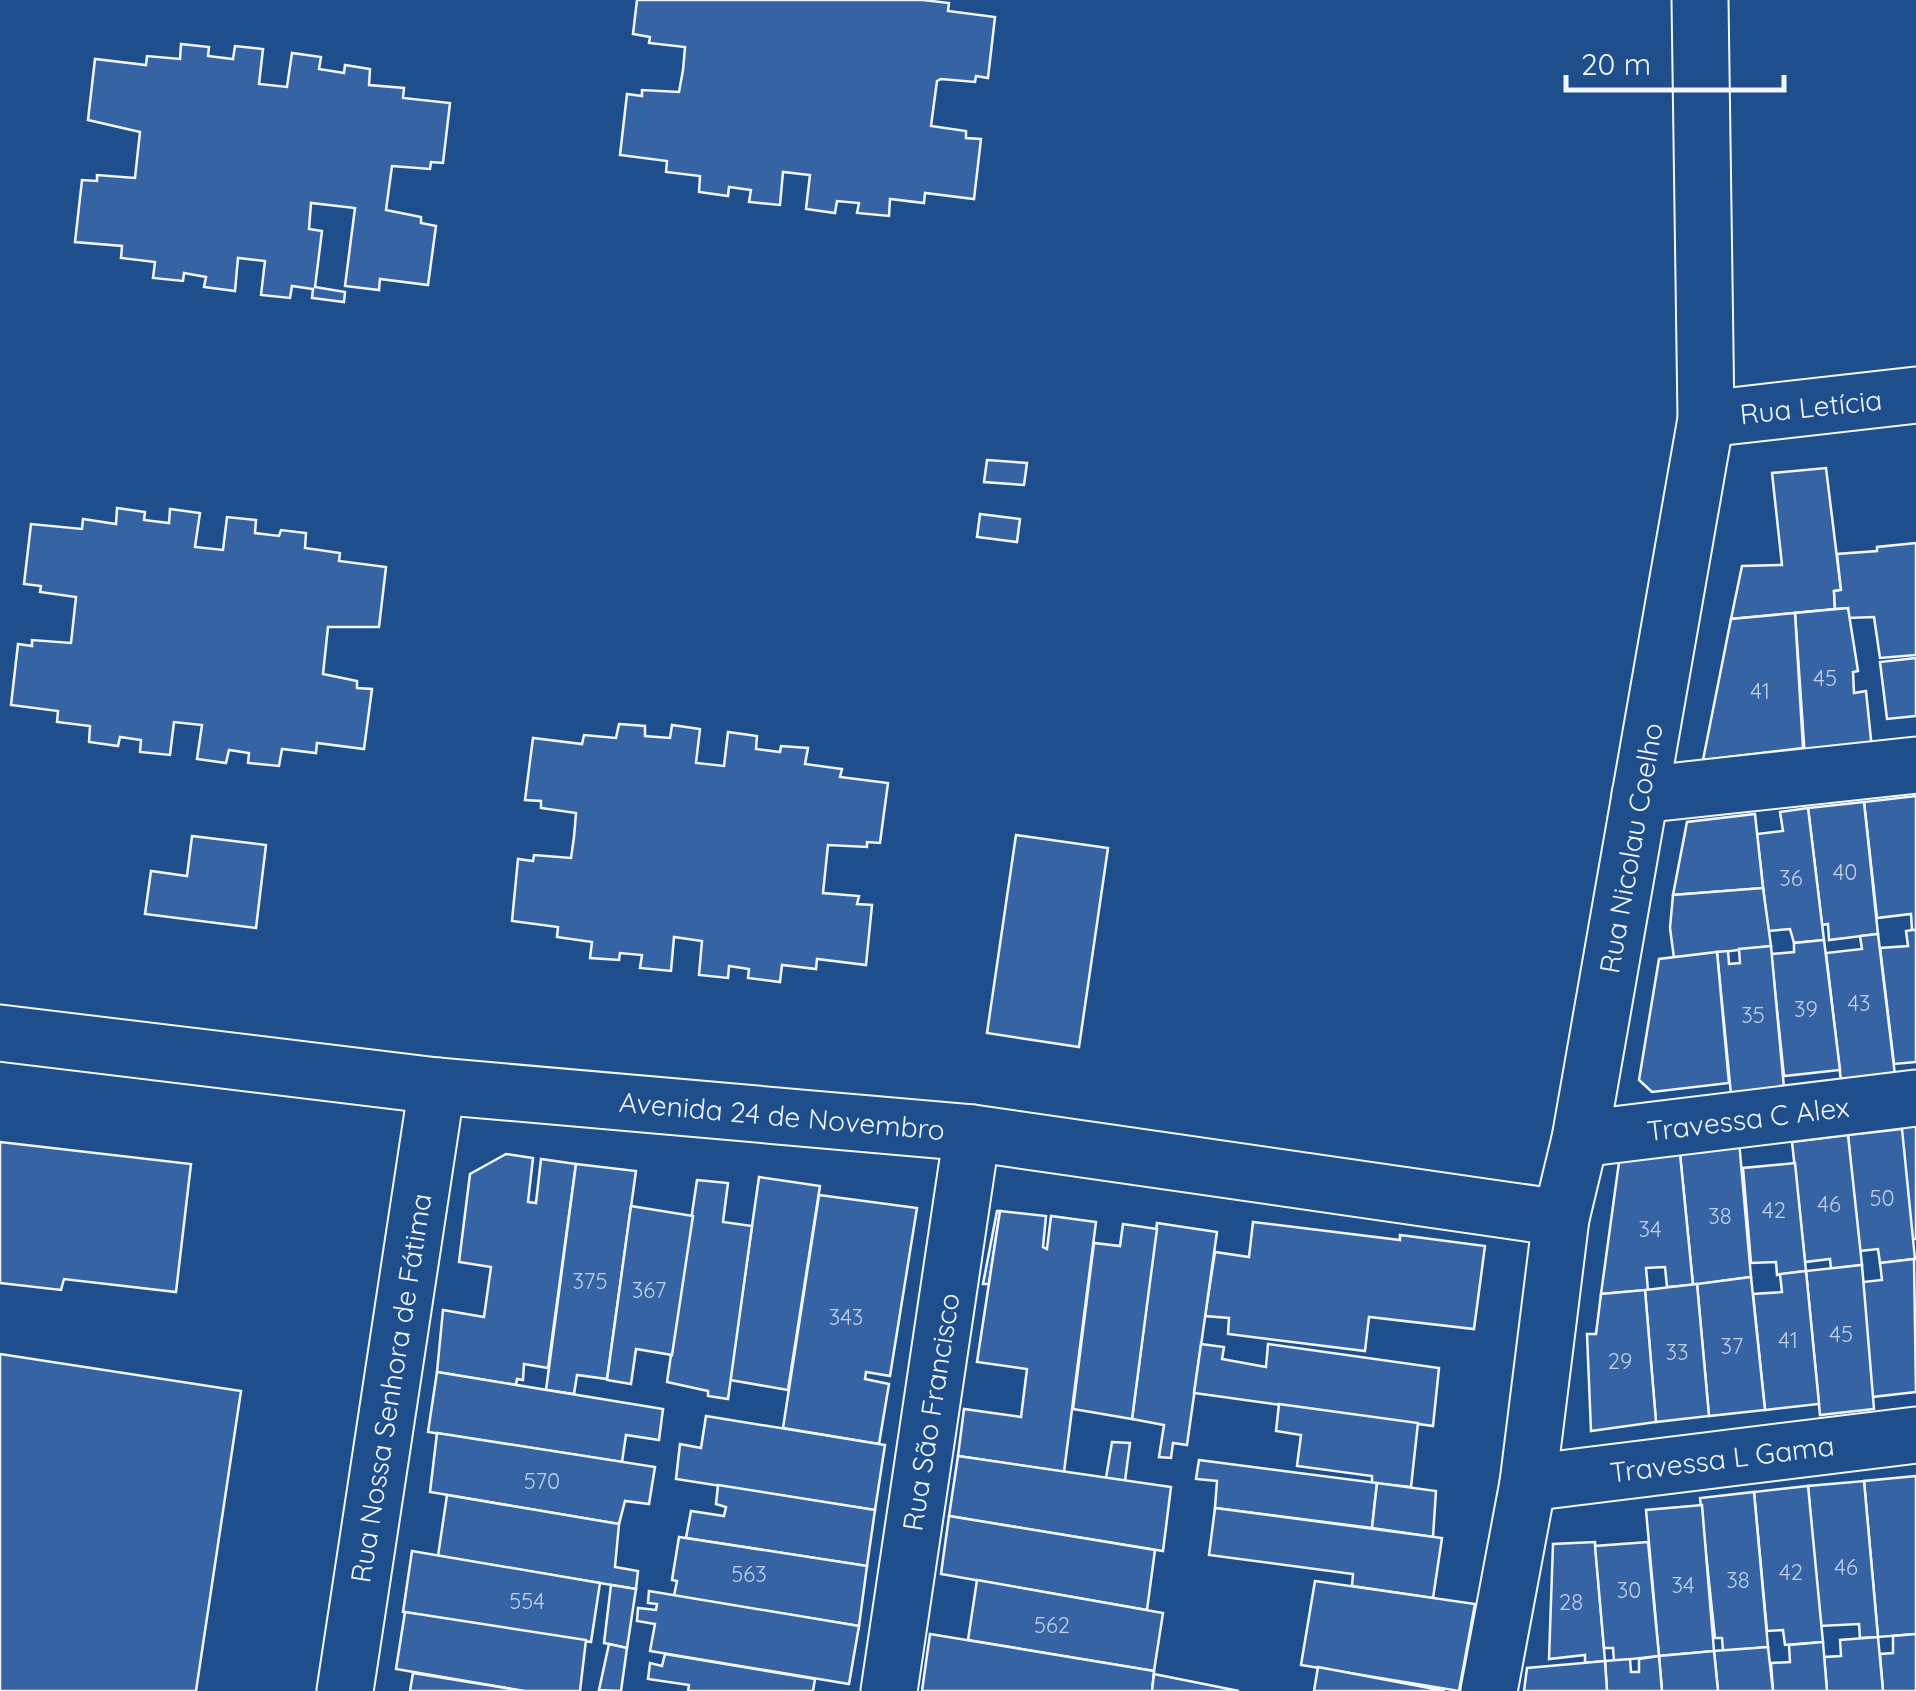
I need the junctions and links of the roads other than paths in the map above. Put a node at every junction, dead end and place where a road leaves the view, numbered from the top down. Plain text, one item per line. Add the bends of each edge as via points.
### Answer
1 (1700, 0) edge
2 (1916, 395) edge
3 (1706, 419) junction
4 (1916, 765) edge
5 (1640, 795) junction
6 (0, 1033) edge
7 (437, 1086) junction
8 (1916, 1098) edge
9 (972, 1133) junction
10 (1580, 1139) junction
11 (1561, 1218) junction
12 (1916, 1435) edge
13 (1528, 1482) junction
14 (344, 1691) edge
15 (889, 1691) edge
16 (1490, 1691) edge

1 - 3 street, Rua Nicolau Coelho
2 - 3 street, Rua Letícia
3 - 5 street, Rua Nicolau Coelho
4 - 5 street
5 - 10 street, Rua Nicolau Coelho
6 - 7 street, Avenida 24 de Novembro
7 - 9 street, Avenida 24 de Novembro
7 - 14 street, Rua Nossa Senhora de Fátima
8 - 10 street, Travessa C Alex
9 - 11 street, Avenida 24 de Novembro
9 - 15 street, Rua São Francisco
10 - 11 street, Rua Nicolau Coelho
11 - 13 street, Rua Nicolau Coelho
12 - 13 street, Travessa L Gama
13 - 16 street, Rua Nicolau Coelho

